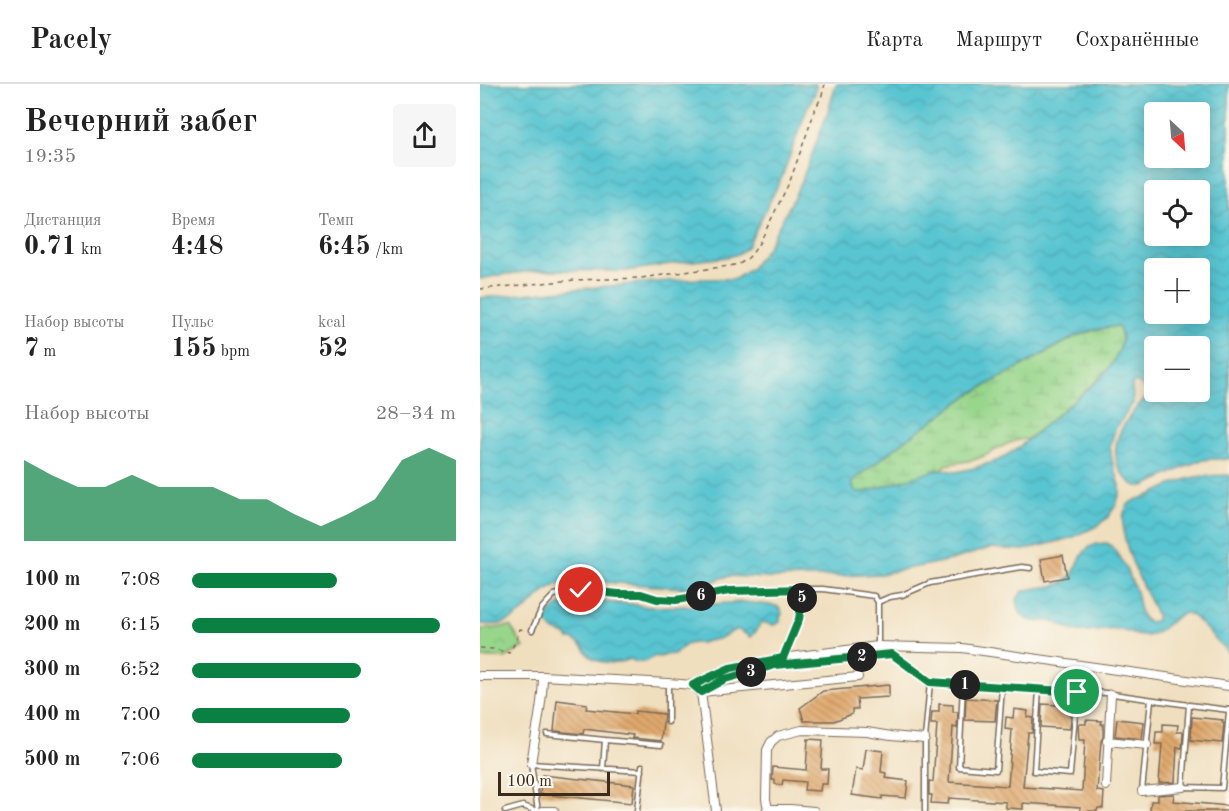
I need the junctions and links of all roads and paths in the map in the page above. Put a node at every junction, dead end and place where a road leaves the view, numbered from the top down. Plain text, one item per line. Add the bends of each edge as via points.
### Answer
1 (825, 84) edge
2 (480, 289) edge
3 (1030, 568) dead end
4 (804, 589) junction
5 (878, 602) junction
6 (532, 630) joint
7 (878, 646) junction
8 (480, 648) edge
9 (783, 658) junction
10 (845, 658) dead end
11 (745, 673) dead end
12 (480, 676) edge
13 (543, 676) junction
14 (858, 677) dead end
15 (725, 679) dead end
16 (930, 682) junction
17 (668, 683) junction
18 (693, 685) junction
19 (963, 685) junction
20 (1229, 686) edge
21 (1002, 687) junction
22 (1039, 689) junction
23 (701, 692) junction
24 (1077, 692) junction
25 (1111, 694) junction
26 (1150, 700) junction
27 (1189, 705) junction
28 (1229, 711) edge
29 (668, 722) dead end
30 (548, 734) dead end
31 (925, 739) junction
32 (605, 740) junction
33 (1108, 741) junction
34 (661, 745) dead end
35 (1146, 745) junction
36 (531, 764) junction
37 (603, 769) junction
38 (1106, 786) dead end
39 (1183, 787) junction
40 (1142, 791) joint
41 (767, 810) edge
42 (505, 811) edge
43 (545, 811) edge
44 (637, 811) edge
45 (716, 811) edge
46 (814, 811) edge
47 (925, 811) edge

1 - 2 path via 790,181 761,240 746,260 729,266 641,278
3 - 5 lane via 930,583
4 - 5 lane via 874,596
4 - 6 lane via 729,591 676,600 581,590 554,595 542,608
4 - 9 path via 799,619
5 - 7 lane
6 - 8 path via 520,629 508,652
7 - 9 street
7 - 20 street via 962,648
9 - 18 street via 730,668
10 - 16 path via 892,654
11 - 15 path
12 - 13 street
13 - 17 street
13 - 36 street
14 - 23 street
16 - 19 lane
16 - 31 lane
17 - 18 street
17 - 29 lane
18 - 23 street
19 - 21 lane
19 - 21 lane via 959,767 996,770
21 - 22 lane
22 - 24 lane
22 - 24 lane via 1034,771 1070,774
23 - 45 street
24 - 25 lane
25 - 26 lane
25 - 33 street
26 - 27 lane
26 - 35 lane
27 - 28 lane
27 - 39 lane
28 - 39 lane via 1222,788
30 - 32 lane
31 - 41 street via 802,730 778,736 767,750
31 - 47 lane
32 - 34 lane
32 - 37 lane
33 - 35 street
33 - 38 street
35 - 40 lane
36 - 37 lane
36 - 43 lane
37 - 44 lane via 642,768
39 - 40 street
41 - 46 street
42 - 43 lane via 523,806

